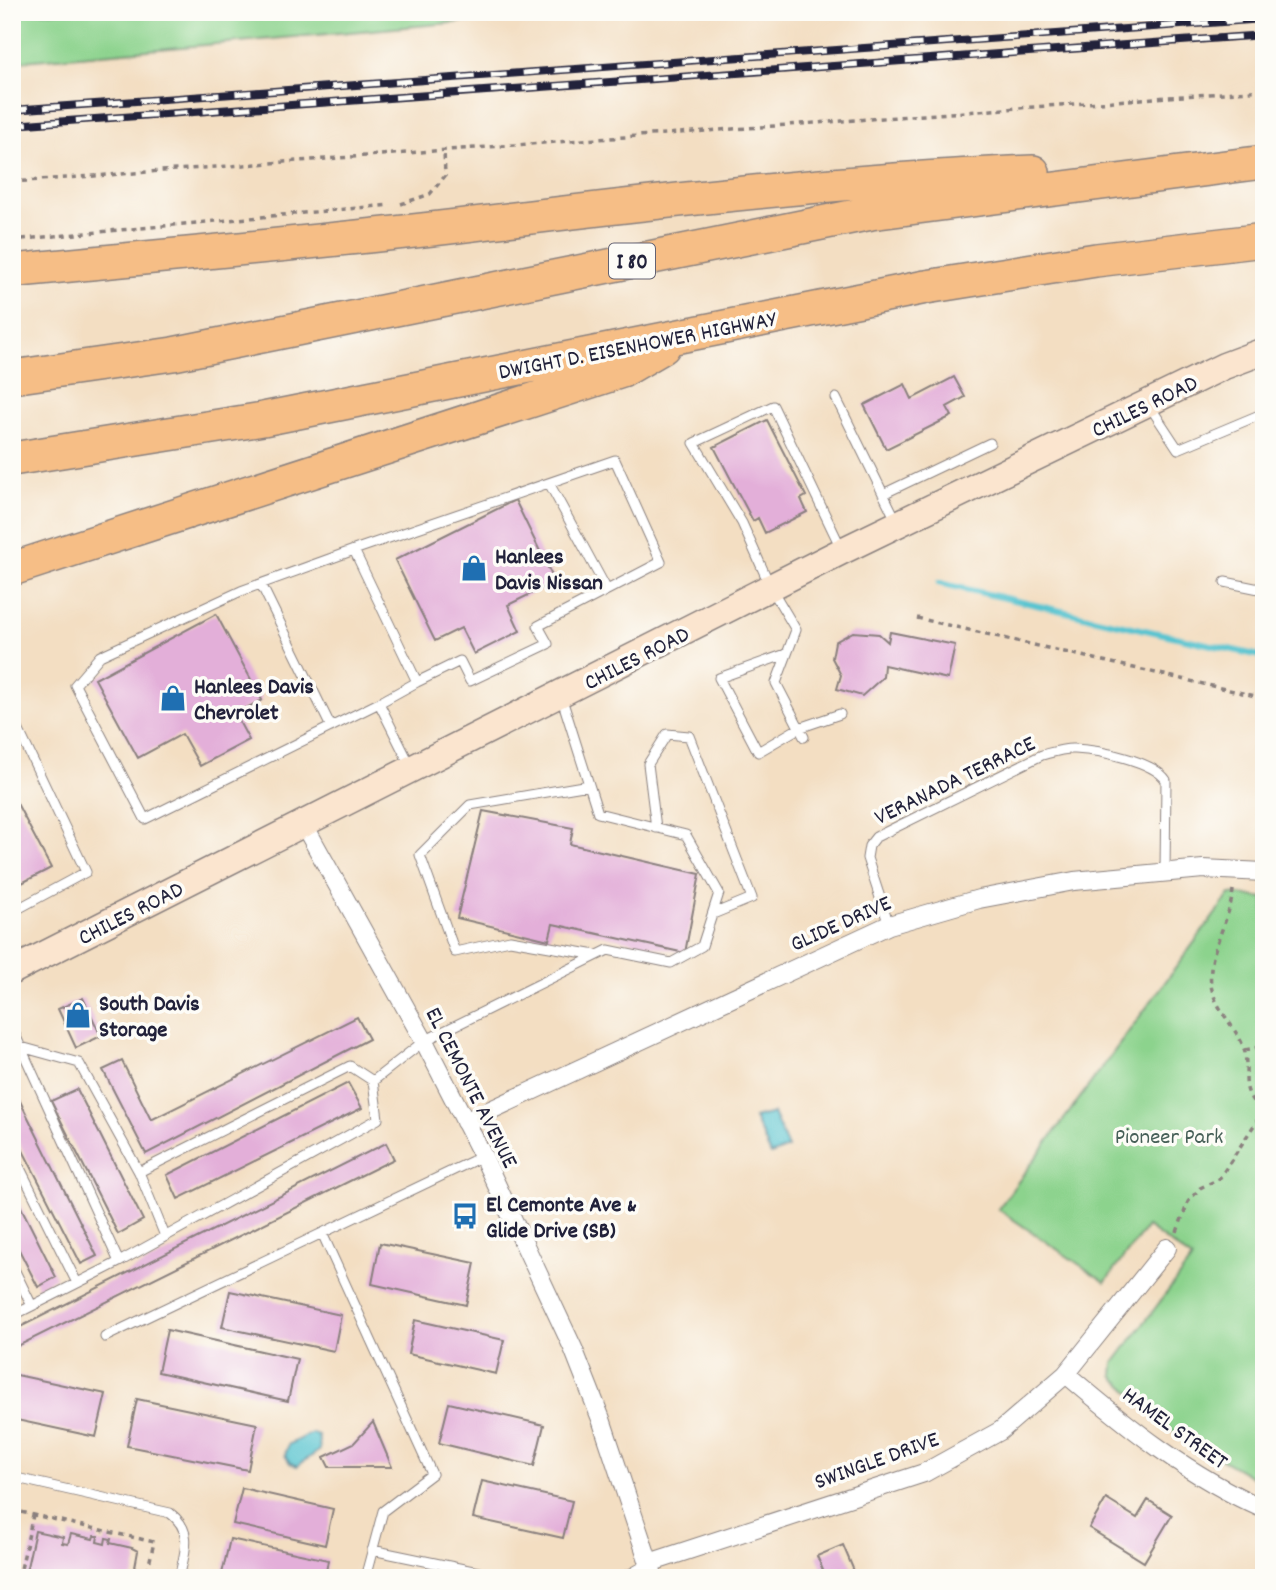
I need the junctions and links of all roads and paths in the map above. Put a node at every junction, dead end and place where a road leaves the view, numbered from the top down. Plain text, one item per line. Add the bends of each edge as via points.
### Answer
1 (1264, 90) edge
2 (444, 150) junction
3 (1260, 162) edge
4 (12, 182) edge
5 (12, 240) edge
6 (1264, 240) edge
7 (12, 271) edge
8 (690, 332) junction
9 (1264, 351) edge
10 (12, 377) edge
11 (836, 398) dead end
12 (1147, 403) junction
13 (1264, 413) edge
14 (990, 443) dead end
15 (12, 460) edge
16 (550, 483) junction
17 (883, 494) junction
18 (898, 525) junction
19 (354, 550) junction
20 (842, 551) junction
21 (12, 569) edge
22 (1225, 582) dead end
23 (261, 584) junction
24 (771, 588) junction
25 (607, 590) junction
26 (1264, 590) edge
27 (917, 618) dead end
28 (786, 654) junction
29 (418, 682) junction
30 (561, 695) junction
31 (1264, 698) edge
32 (379, 703) junction
33 (840, 714) dead end
34 (12, 716) edge
35 (331, 727) junction
36 (801, 732) junction
37 (412, 768) junction
38 (589, 785) junction
39 (303, 823) junction
40 (656, 828) junction
41 (1235, 870) junction
42 (1165, 872) junction
43 (1264, 872) edge
44 (12, 912) edge
45 (713, 914) junction
46 (889, 925) junction
47 (596, 955) junction
48 (16, 959) edge
49 (12, 1028) edge
50 (424, 1041) junction
51 (1264, 1046) edge
52 (17, 1050) edge
53 (1245, 1050) junction
54 (373, 1081) junction
55 (1263, 1112) edge
56 (465, 1122) junction
57 (12, 1152) edge
58 (482, 1156) junction
59 (139, 1172) junction
60 (322, 1233) junction
61 (165, 1236) junction
62 (1167, 1248) joint
63 (119, 1262) junction
64 (12, 1265) edge
65 (77, 1283) junction
66 (32, 1306) junction
67 (12, 1316) edge
68 (105, 1337) dead end
69 (1066, 1374) junction
70 (12, 1477) edge
71 (1264, 1509) edge
72 (12, 1510) edge
73 (33, 1515) junction
74 (372, 1550) junction
75 (651, 1571) edge
76 (19, 1578) edge
77 (146, 1578) edge
78 (179, 1578) edge
79 (365, 1578) edge
80 (507, 1578) edge
81 (623, 1578) edge

1 - 2 path
2 - 4 path
2 - 5 path via 445,176 430,194 404,203
3 - 7 highway via 937,176
3 - 10 highway, I 80 via 871,213 173,354
6 - 8 highway, DWIGHT D. EISENHOWER HIGHWAY via 926,287
8 - 15 highway, DWIGHT D. EISENHOWER HIGHWAY via 263,419
8 - 21 highway via 622,371
9 - 12 street, CHILES ROAD
11 - 17 lane
12 - 13 lane via 1178,449
12 - 18 street, CHILES ROAD
14 - 17 lane
16 - 19 lane
16 - 25 lane
16 - 25 lane via 615,460 661,562
17 - 18 lane
18 - 20 street, CHILES ROAD
19 - 23 lane
19 - 29 lane
20 - 24 street, CHILES ROAD
20 - 24 lane via 773,406 694,443 743,523
22 - 26 lane
23 - 35 lane
23 - 35 lane via 100,656 75,685 145,819
24 - 28 lane via 796,630
24 - 30 street, CHILES ROAD
25 - 29 lane via 538,626 548,644 470,681 460,661
27 - 31 path
28 - 36 lane via 776,683
28 - 36 lane via 719,678 758,752
29 - 32 lane
30 - 37 street, CHILES ROAD
30 - 38 lane
32 - 35 lane
32 - 37 lane
33 - 36 lane
34 - 44 lane via 86,872
37 - 39 street, CHILES ROAD
38 - 40 lane via 598,813
38 - 47 lane via 470,805 420,855 455,952 510,940
39 - 48 street, CHILES ROAD
39 - 50 street, EL CEMONTE AVENUE
40 - 45 lane via 686,835 719,893
40 - 45 lane via 648,764 667,734 689,736 752,898
41 - 42 street, GLIDE DRIVE
41 - 43 street, GLIDE DRIVE
41 - 53 path via 1232,903 1215,949 1211,985 1217,1005
42 - 46 street, GLIDE DRIVE via 979,899
42 - 46 lane, VERANADA TERRACE via 1166,780 1161,772 1151,765 1100,753 1063,750 1042,755 876,837 867,858
45 - 47 lane via 702,946 671,963 608,950
46 - 56 street, GLIDE DRIVE
47 - 50 lane
49 - 52 lane
50 - 54 lane
50 - 56 street, EL CEMONTE AVENUE
51 - 53 path
52 - 59 lane via 79,1063
52 - 63 lane
53 - 55 path via 1245,1088
54 - 59 lane via 350,1066
54 - 61 lane via 378,1119
55 - 62 path via 1219,1179 1200,1188 1188,1202
56 - 58 street, EL CEMONTE AVENUE
57 - 65 lane
58 - 60 lane
58 - 75 street, EL CEMONTE AVENUE via 573,1348
59 - 61 lane
60 - 68 lane
60 - 74 lane via 432,1474 383,1511
61 - 63 lane
62 - 69 street, SWINGLE DRIVE
63 - 65 lane
64 - 66 lane
65 - 66 lane
66 - 67 lane
69 - 71 street, HAMEL STREET via 1162,1454 1216,1488
69 - 75 street, SWINGLE DRIVE via 1000,1430 924,1473
70 - 78 lane via 170,1513 183,1522 188,1538
72 - 73 path
73 - 76 path
73 - 77 path via 154,1542
74 - 79 lane
74 - 80 lane
75 - 81 lane

